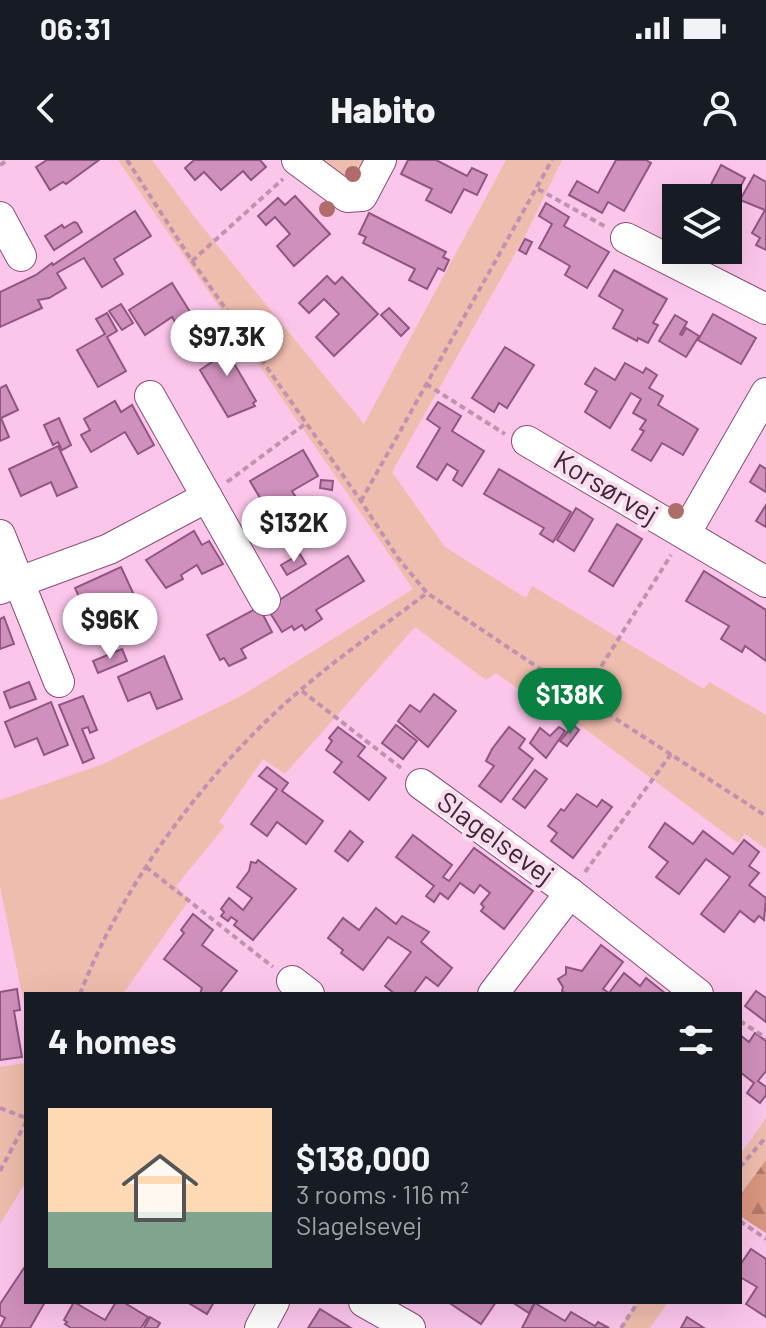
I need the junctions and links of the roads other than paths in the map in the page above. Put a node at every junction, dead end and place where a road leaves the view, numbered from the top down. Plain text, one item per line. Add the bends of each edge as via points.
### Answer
1 (381, 160) edge
2 (299, 162) edge
3 (0, 217) edge
4 (626, 238) road end
5 (21, 256) dead end
6 (766, 309) edge
7 (766, 393) edge
8 (150, 396) dead end
9 (527, 441) road end
10 (207, 497) junction
11 (685, 534) junction
12 (0, 535) edge
13 (766, 582) edge
14 (10, 585) edge
15 (265, 600) dead end
16 (59, 682) dead end
17 (421, 784) road end
18 (570, 893) junction
19 (495, 992) edge
20 (695, 992) edge
21 (273, 1304) edge
22 (368, 1304) edge
23 (260, 1328) edge
24 (410, 1328) edge

1 - 2 street via 362,196 347,197
3 - 5 street
4 - 6 street
7 - 11 street, Korsørvej
8 - 10 street
9 - 11 street, Korsørvej
10 - 14 street via 109,549
10 - 15 street
11 - 13 street, Korsørvej
12 - 14 street
14 - 16 street
17 - 18 street, Slagelsevej
18 - 19 street, Slagelsevej
18 - 20 street, Slagelsevej
21 - 23 street
22 - 24 street

